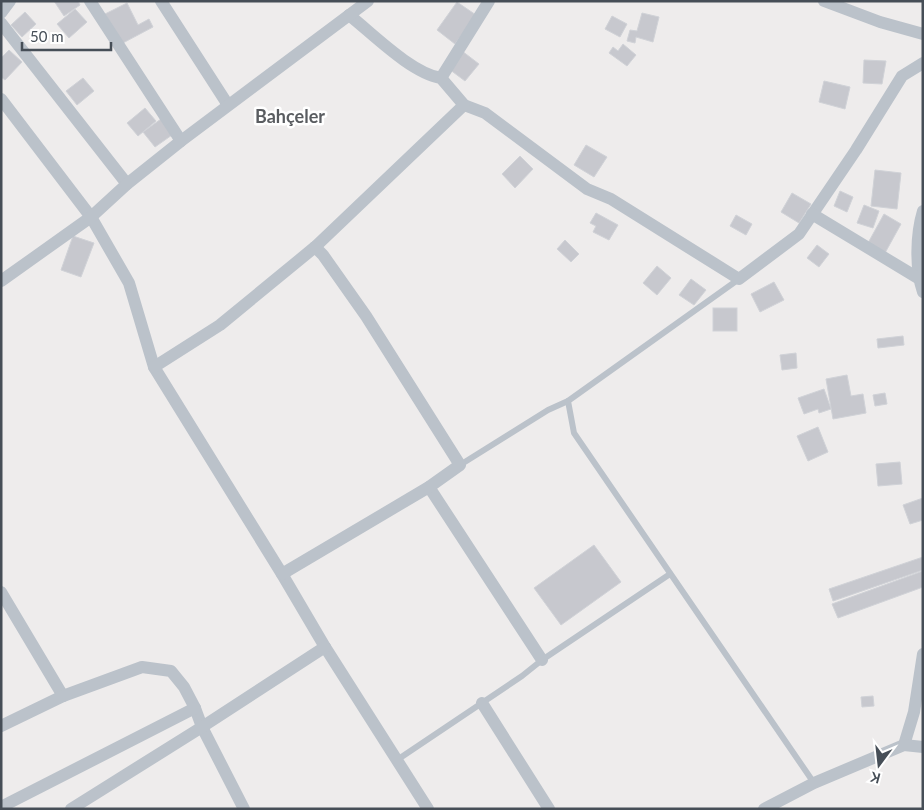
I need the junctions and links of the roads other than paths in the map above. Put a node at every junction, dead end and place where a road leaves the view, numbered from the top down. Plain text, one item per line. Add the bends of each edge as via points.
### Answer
1 (10, 1) edge
2 (90, 1) edge
3 (161, 1) edge
4 (368, 1) edge
5 (489, 1) edge
6 (824, 1) edge
7 (1, 13) edge
8 (349, 15) junction
9 (1, 23) edge
10 (923, 34) edge
11 (923, 63) edge
12 (441, 78) junction
13 (1, 99) edge
14 (228, 105) junction
15 (464, 105) junction
16 (181, 141) junction
17 (127, 184) junction
18 (923, 210) edge
19 (812, 214) junction
20 (91, 218) junction
21 (315, 247) junction
22 (739, 278) junction
23 (918, 278) junction
24 (1, 281) edge
25 (923, 292) edge
26 (154, 367) junction
27 (568, 401) junction
28 (460, 465) junction
29 (429, 487) junction
30 (282, 574) junction
31 (670, 574) junction
32 (1, 592) edge
33 (325, 647) junction
34 (923, 654) edge
35 (542, 660) junction
36 (63, 696) junction
37 (482, 703) junction
38 (195, 708) junction
39 (1, 726) edge
40 (202, 727) junction
41 (904, 745) junction
42 (923, 747) edge
43 (398, 760) junction
44 (814, 783) junction
45 (1, 806) edge
46 (71, 809) edge
47 (244, 809) edge
48 (428, 809) edge
49 (549, 809) edge
50 (764, 809) edge

1 - 7 street
2 - 16 street
3 - 14 street
4 - 8 street
5 - 12 street
6 - 10 street
8 - 12 street via 409,64
8 - 14 street
9 - 17 street
11 - 19 street via 902,76
12 - 15 street
13 - 20 street
14 - 16 street
15 - 21 street
15 - 22 street via 484,113 587,190 611,199
16 - 17 street
17 - 20 street
18 - 23 street via 919,224
19 - 22 street via 799,234
19 - 23 street
20 - 24 street
20 - 26 street via 129,283
21 - 26 street via 220,324
21 - 28 street via 366,316
22 - 27 lane
23 - 25 street
26 - 30 street
27 - 28 lane
27 - 31 lane via 574,433
28 - 29 street
29 - 30 street
29 - 35 street
30 - 33 street
31 - 35 lane
31 - 44 lane
32 - 36 street
33 - 40 street
33 - 43 street
34 - 41 street via 914,712
35 - 37 lane
36 - 38 street via 142,667 171,671
36 - 39 street
37 - 43 lane
37 - 49 street
38 - 40 street
38 - 45 street
40 - 46 street
40 - 47 street
41 - 42 street
41 - 44 street
43 - 48 street
44 - 50 street

